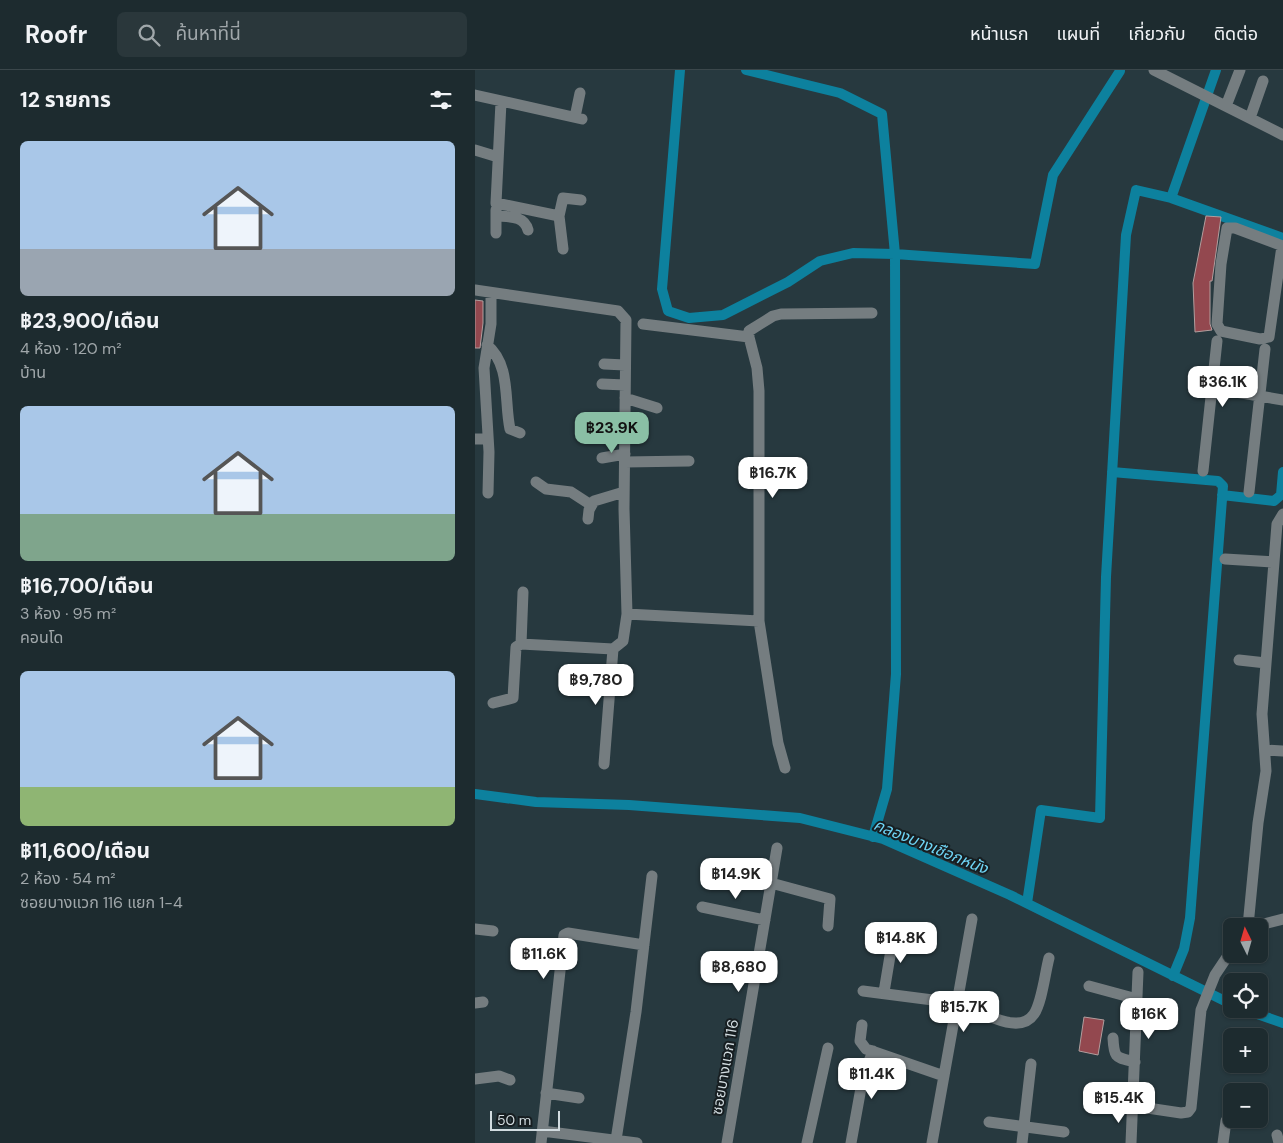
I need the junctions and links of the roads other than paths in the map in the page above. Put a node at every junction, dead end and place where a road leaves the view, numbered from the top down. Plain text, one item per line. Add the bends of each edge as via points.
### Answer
1 (1153, 70) edge
2 (1240, 70) edge
3 (1263, 81) dead end
4 (580, 93) dead end
5 (475, 95) edge
6 (501, 102) junction
7 (1225, 106) junction
8 (1250, 118) junction
9 (1283, 136) edge
10 (475, 150) edge
11 (498, 157) junction
12 (581, 200) dead end
13 (497, 203) junction
14 (496, 216) junction
15 (559, 216) junction
16 (528, 230) dead end
17 (496, 233) dead end
18 (1283, 246) edge
19 (563, 249) dead end
20 (475, 290) edge
21 (491, 293) junction
22 (872, 313) dead end
23 (643, 324) dead end
24 (749, 337) junction
25 (1217, 341) dead end
26 (487, 345) junction
27 (1265, 349) dead end
28 (604, 364) dead end
29 (625, 365) junction
30 (480, 379) edge
31 (602, 384) dead end
32 (625, 385) junction
33 (1212, 388) junction
34 (1259, 396) junction
35 (625, 398) junction
36 (1283, 400) edge
37 (657, 408) dead end
38 (520, 433) dead end
39 (607, 437) dead end
40 (625, 437) junction
41 (475, 439) edge
42 (488, 439) junction
43 (602, 458) dead end
44 (625, 458) junction
45 (689, 461) dead end
46 (1203, 471) dead end
47 (535, 482) dead end
48 (625, 492) junction
49 (1249, 492) dead end
50 (488, 493) dead end
51 (591, 505) junction
52 (1283, 514) edge
53 (588, 519) dead end
54 (1225, 559) dead end
55 (1274, 562) junction
56 (523, 592) dead end
57 (627, 614) junction
58 (759, 621) junction
59 (521, 644) junction
60 (613, 649) junction
61 (1239, 660) dead end
62 (1266, 663) junction
63 (493, 703) dead end
64 (1265, 750) junction
65 (1283, 751) edge
66 (604, 764) dead end
67 (785, 768) dead end
68 (777, 848) dead end
69 (651, 876) dead end
70 (771, 883) junction
71 (703, 906) dead end
72 (1249, 918) edge
73 (972, 919) dead end
74 (1283, 919) edge
75 (765, 920) junction
76 (1268, 923) edge
77 (828, 926) dead end
78 (475, 929) edge
79 (493, 931) dead end
80 (893, 932) dead end
81 (644, 945) junction
82 (1049, 958) dead end
83 (1223, 963) edge
84 (1138, 972) dead end
85 (1089, 986) dead end
86 (863, 990) dead end
87 (884, 992) junction
88 (1137, 999) junction
89 (957, 1000) junction
90 (862, 1026) dead end
91 (1113, 1038) dead end
92 (828, 1048) dead end
93 (873, 1051) junction
94 (1135, 1062) junction
95 (1031, 1064) dead end
96 (943, 1076) junction
97 (475, 1079) edge
98 (510, 1080) dead end
99 (546, 1093) junction
100 (579, 1098) dead end
101 (1134, 1106) junction
102 (989, 1122) dead end
103 (1023, 1127) junction
104 (1225, 1128) edge
105 (1064, 1132) dead end
106 (542, 1137) edge
107 (617, 1140) junction
108 (637, 1143) edge
109 (727, 1143) edge
110 (807, 1143) edge
111 (851, 1143) edge
112 (932, 1143) edge
113 (1022, 1143) edge
114 (1131, 1143) edge
115 (1223, 1143) edge

1 - 7 street
2 - 7 street
3 - 8 street
4 - 6 street via 579,118
5 - 6 street
6 - 11 street
7 - 8 street
8 - 9 street
10 - 11 street
11 - 13 street
12 - 15 street via 563,198
13 - 14 street
13 - 15 street
14 - 16 street via 519,218
14 - 17 street
15 - 19 street
18 - 18 street via 1269,336 1260,338 1221,331 1217,324 1227,228
20 - 21 street
21 - 26 street
21 - 29 street via 618,311 626,320
22 - 24 street via 781,314 752,327
23 - 24 street
24 - 58 street via 759,391
25 - 33 street
26 - 30 street
26 - 38 street via 494,351 502,368 510,429
27 - 34 street
28 - 29 street
29 - 32 street
30 - 42 street
31 - 32 street
32 - 35 street
33 - 34 street
33 - 46 street
34 - 36 street
34 - 49 street
35 - 37 street
35 - 40 street
39 - 40 street
40 - 44 street
41 - 42 street
42 - 50 street
43 - 44 street
44 - 45 street
44 - 48 street
47 - 51 street via 546,489 571,492
48 - 51 street via 601,498
48 - 57 street
51 - 53 street
52 - 55 street via 1277,524
54 - 55 street
55 - 62 street
56 - 59 street
57 - 58 street
57 - 60 street via 623,640
58 - 67 street via 778,743
59 - 60 street
59 - 63 street via 516,646 513,698
60 - 66 street
61 - 62 street
62 - 64 street via 1262,714
64 - 65 street
64 - 72 street via 1266,771
68 - 70 street, ซอยบางแวก 116
69 - 81 street
70 - 75 street, ซอยบางแวก 116
70 - 77 street via 830,899
71 - 75 street
73 - 89 street
74 - 76 street
75 - 109 street, ซอยบางแวก 116
78 - 79 street
80 - 87 street
81 - 99 street via 564,935
81 - 107 street
82 - 89 street via 1035,1012 1025,1021 993,1018
83 - 101 street via 1201,1010 1191,1108 1181,1114
84 - 88 street
85 - 88 street
86 - 87 street
87 - 89 street
88 - 94 street
89 - 96 street
90 - 93 street via 860,1041 866,1049
91 - 94 street via 1117,1058
92 - 110 street
93 - 96 street
93 - 111 street via 863,1077
94 - 101 street
95 - 103 street
96 - 112 street
97 - 98 street via 499,1076
99 - 100 street
99 - 106 street
101 - 114 street
102 - 103 street
103 - 105 street
103 - 113 street
104 - 115 street
106 - 107 street
107 - 108 street

